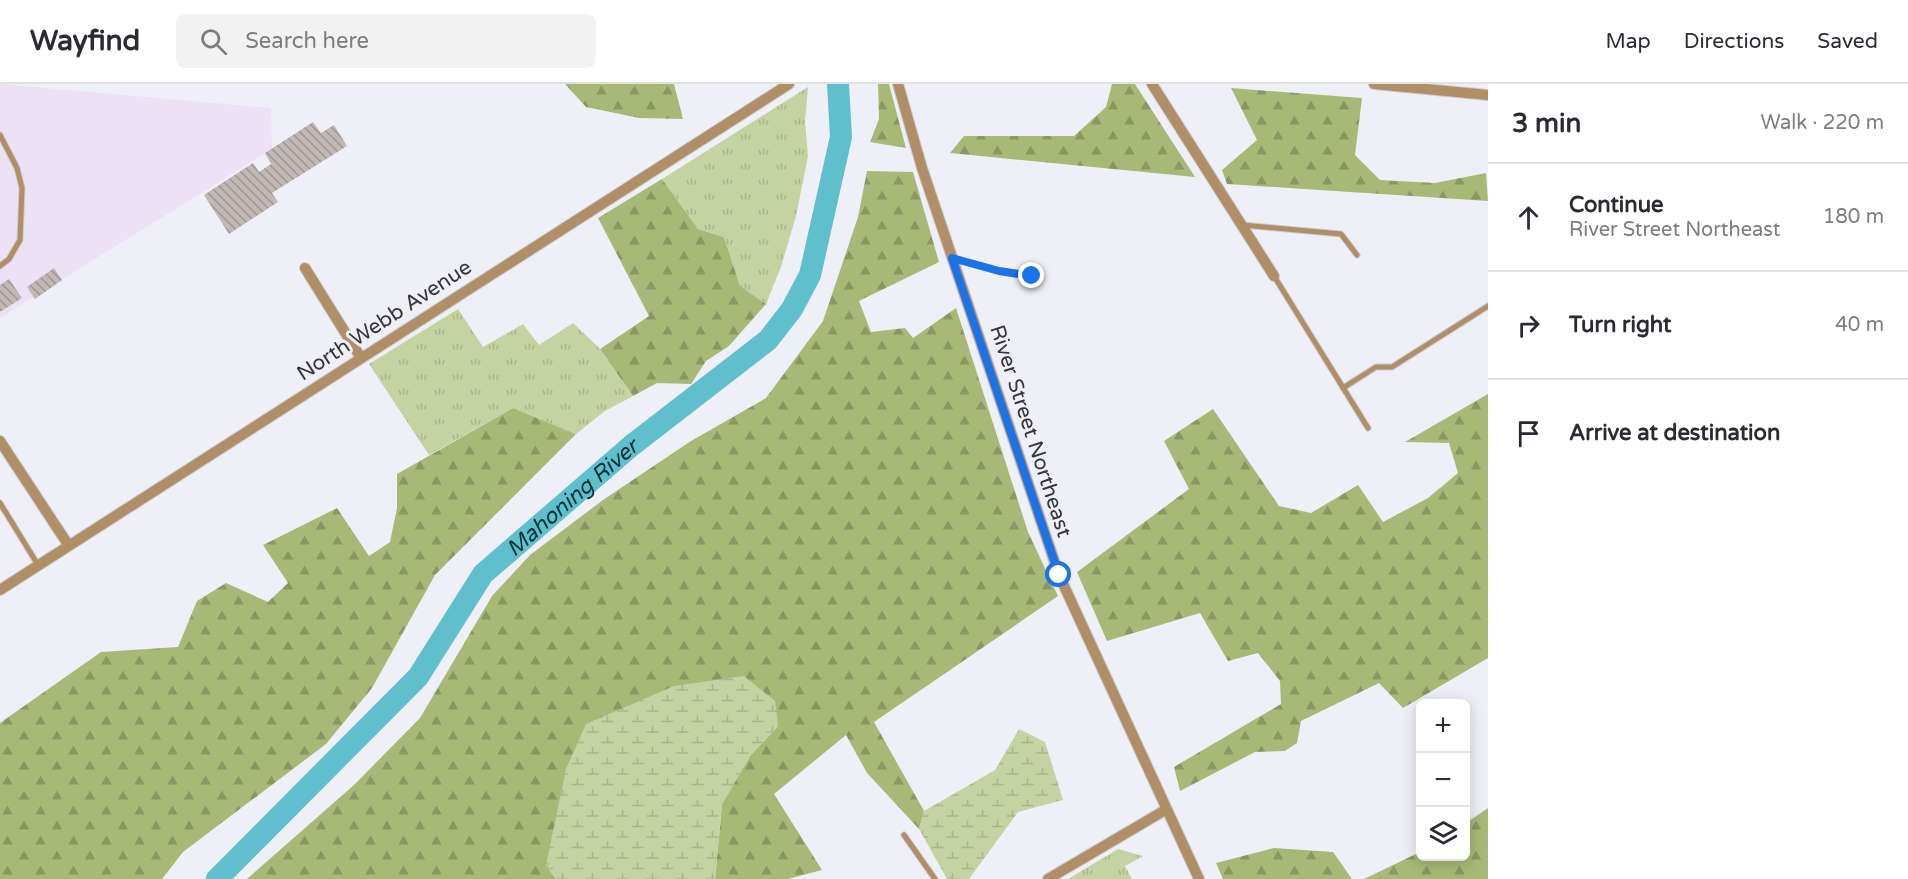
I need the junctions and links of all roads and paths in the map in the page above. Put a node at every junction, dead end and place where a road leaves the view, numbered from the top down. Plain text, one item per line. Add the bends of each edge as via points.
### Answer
1 (789, 84) edge
2 (898, 84) edge
3 (1152, 84) edge
4 (1374, 84) edge
5 (1488, 95) edge
6 (0, 135) edge
7 (1241, 225) junction
8 (1357, 255) dead end
9 (952, 258) junction
10 (0, 266) edge
11 (305, 268) dead end
12 (1032, 276) dead end
13 (1274, 276) joint
14 (1488, 306) edge
15 (361, 357) junction
16 (1343, 388) junction
17 (1368, 428) dead end
18 (0, 441) edge
19 (0, 503) edge
20 (69, 546) junction
21 (38, 565) junction
22 (0, 590) edge
23 (1167, 809) junction
24 (904, 835) dead end
25 (935, 879) edge
26 (1048, 879) edge
27 (1199, 879) edge

1 - 15 street, North Webb Avenue
2 - 9 street, River Street Northeast
3 - 7 street
4 - 5 street
6 - 10 lane via 17,168 22,188 20,240
7 - 8 lane via 1341,234
7 - 13 street
9 - 12 lane
9 - 23 street, River Street Northeast via 1059,575
11 - 15 street
13 - 16 lane
14 - 16 lane via 1392,367 1376,367
15 - 20 street, North Webb Avenue
16 - 17 lane
18 - 20 street
19 - 21 lane
20 - 21 street, North Webb Avenue
21 - 22 street, North Webb Avenue
23 - 26 street
23 - 27 street, River Street Northeast
24 - 25 lane

